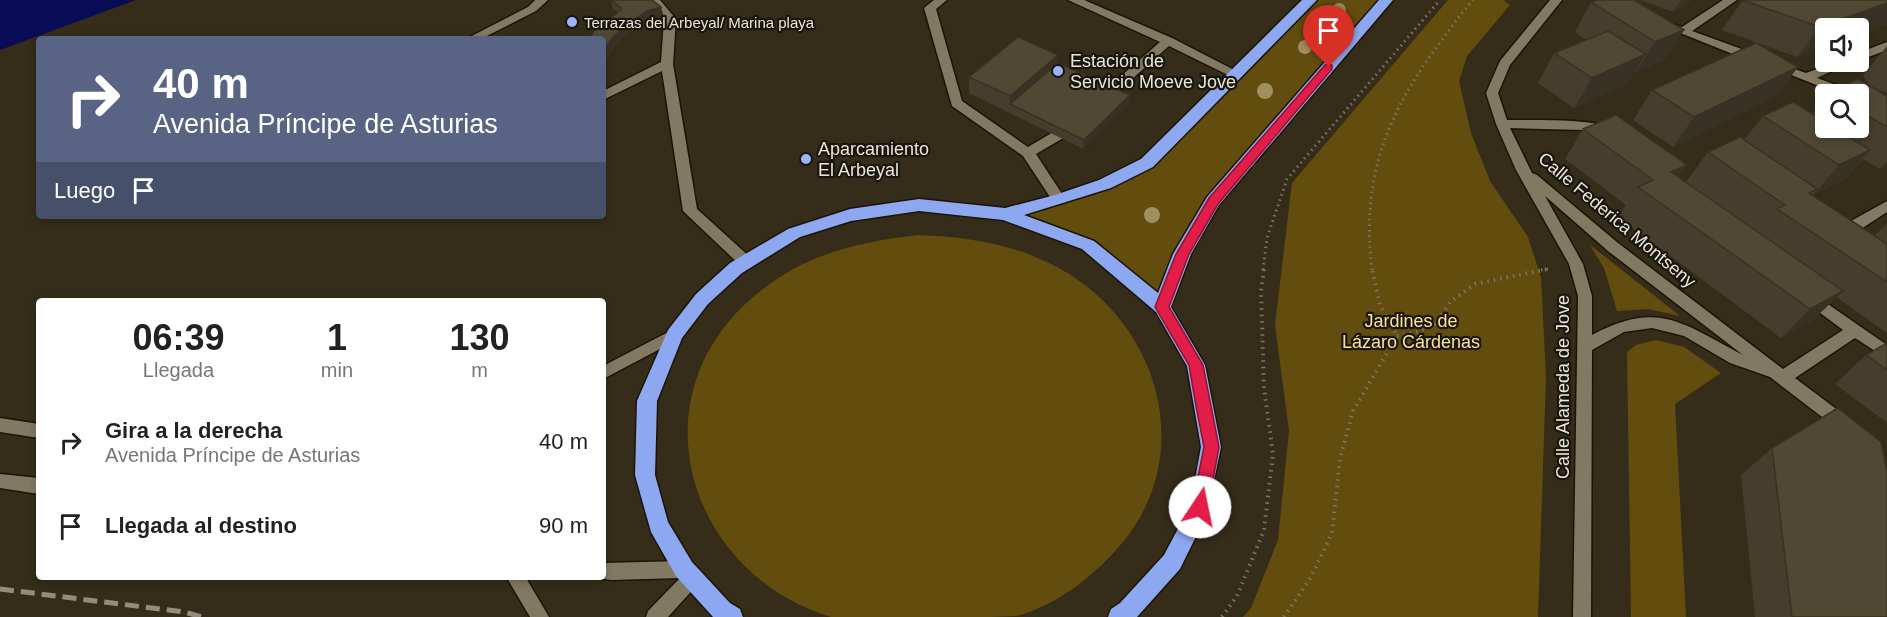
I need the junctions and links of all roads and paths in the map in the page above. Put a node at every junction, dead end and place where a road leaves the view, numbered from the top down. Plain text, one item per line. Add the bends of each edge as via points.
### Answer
1 (542, 0) edge
2 (654, 0) edge
3 (941, 0) edge
4 (1074, 0) edge
5 (1386, 0) edge
6 (1440, 0) edge
7 (1473, 0) edge
8 (1556, 0) edge
9 (1731, 0) edge
10 (1308, 2) edge
11 (1653, 20) edge
12 (1684, 31) junction
13 (478, 36) edge
14 (1168, 41) junction
15 (1887, 46) edge
16 (1869, 53) edge
17 (667, 64) junction
18 (1820, 72) edge
19 (1236, 74) junction
20 (1805, 78) junction
21 (1822, 84) edge
22 (1109, 93) edge
23 (606, 94) edge
24 (1502, 124) junction
25 (1059, 134) edge
26 (1620, 137) edge
27 (1028, 153) junction
28 (1523, 170) junction
29 (1059, 200) junction
30 (1887, 207) edge
31 (1005, 214) junction
32 (1828, 219) edge
33 (746, 262) junction
34 (1548, 269) dead end
35 (1800, 290) edge
36 (1162, 307) junction
37 (1855, 330) junction
38 (675, 335) junction
39 (1397, 336) junction
40 (1584, 347) junction
41 (1887, 352) edge
42 (606, 371) edge
43 (1783, 377) junction
44 (0, 425) edge
45 (36, 431) edge
46 (1859, 436) edge
47 (0, 481) edge
48 (36, 486) edge
49 (606, 571) edge
50 (687, 574) junction
51 (517, 580) edge
52 (540, 617) edge
53 (655, 617) edge
54 (732, 617) edge
55 (1119, 617) edge
56 (1222, 617) edge
57 (1284, 617) edge
58 (1582, 617) edge

1 - 13 street
2 - 17 street via 670,19
3 - 27 street via 930,8 956,103
4 - 14 street
5 - 36 highway via 1213,201 1182,254
6 - 56 path via 1287,179 1267,238 1261,291 1264,388 1273,454 1264,530 1237,596
7 - 39 path via 1424,65 1388,123 1373,170 1367,218 1373,282 1382,314
8 - 24 street, Calle Federica Montseny via 1504,64 1492,93
9 - 12 street
10 - 19 highway
11 - 12 street
12 - 20 street
14 - 19 street
14 - 22 street
15 - 16 street
17 - 23 street
17 - 33 street via 690,210
18 - 20 street
19 - 29 highway via 1147,164
20 - 21 street
24 - 26 street via 1583,126 1611,131
24 - 28 street, Calle Federica Montseny
25 - 27 street
27 - 29 street
28 - 40 street, Calle Alameda de Jove via 1576,264 1585,296
28 - 43 street, Calle Federica Montseny via 1613,247
29 - 31 highway
30 - 32 street via 1853,227
31 - 33 highway via 919,205 850,215 794,233
31 - 36 highway via 1088,245
33 - 38 highway via 702,299
34 - 39 path via 1475,284 1450,302 1437,323
35 - 37 street
36 - 55 highway via 1196,365 1211,447 1200,507 1172,562
37 - 41 street
37 - 43 street
38 - 42 street
38 - 50 highway via 647,401 645,475 658,525
39 - 57 path via 1353,411 1340,458 1332,533 1311,577
40 - 43 street, Calle Federica Montseny via 1621,327 1652,322 1688,331 1736,359
40 - 58 street, Calle Alameda de Jove
43 - 46 street, Calle Federica Montseny
44 - 45 street
47 - 48 street
49 - 50 street
50 - 53 street
50 - 54 highway
51 - 52 street

